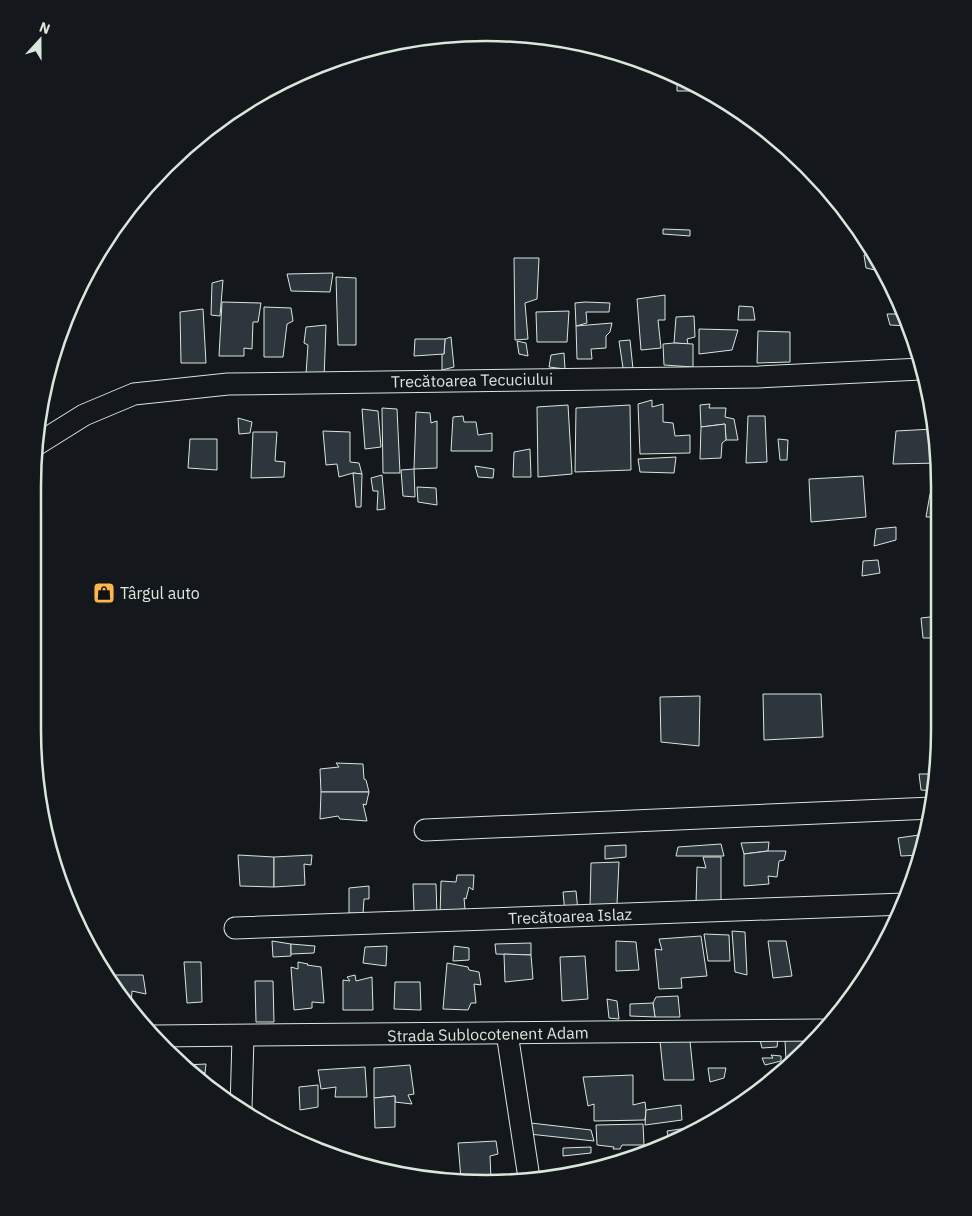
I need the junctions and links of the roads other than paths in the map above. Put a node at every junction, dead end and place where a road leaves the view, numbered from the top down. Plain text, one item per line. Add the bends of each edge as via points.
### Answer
1 (916, 369) edge
2 (44, 440) edge
3 (923, 808) edge
4 (425, 830) dead end
5 (895, 904) edge
6 (235, 928) dead end
7 (813, 1030) edge
8 (507, 1033) junction
9 (164, 1036) edge
10 (242, 1036) junction
11 (241, 1101) edge
12 (528, 1173) edge

1 - 2 street, Trecătoarea Tecuciului via 759,377 228,384 134,394 84,415
3 - 4 street
5 - 6 street, Trecătoarea Islaz
7 - 8 street, Strada Sublocotenent Adam
8 - 10 street, Strada Sublocotenent Adam
8 - 12 street
9 - 10 street, Strada Sublocotenent Adam
10 - 11 street

